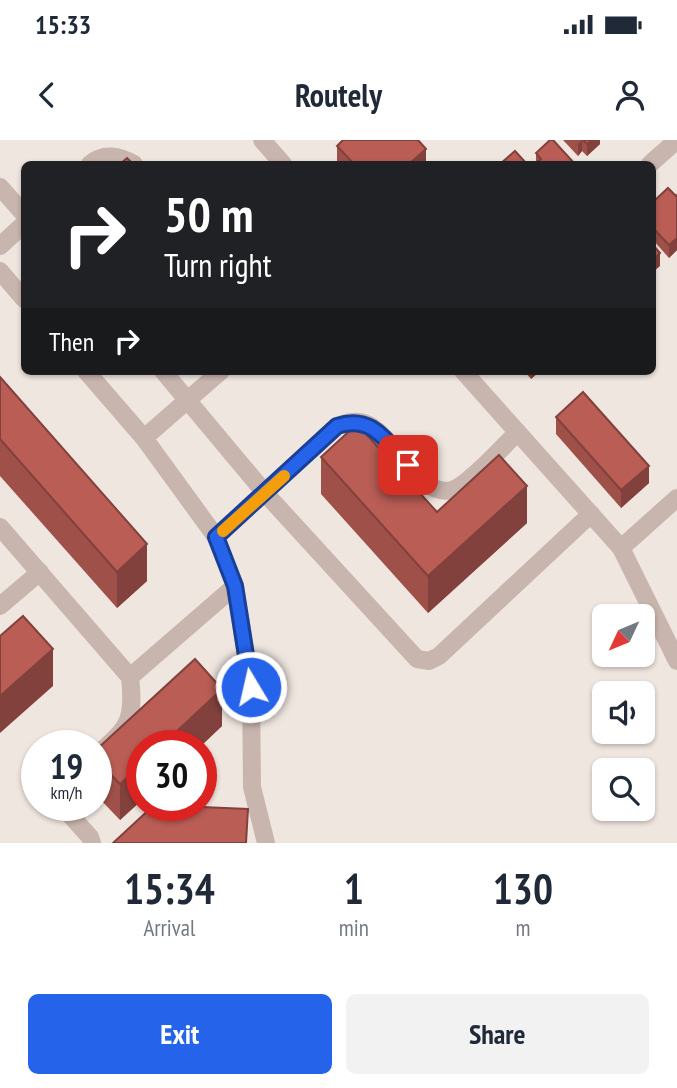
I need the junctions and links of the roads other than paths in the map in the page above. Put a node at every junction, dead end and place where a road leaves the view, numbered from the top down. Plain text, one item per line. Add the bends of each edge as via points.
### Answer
1 (262, 140) edge
2 (677, 141) edge
3 (94, 161) edge
4 (128, 161) edge
5 (280, 161) edge
6 (654, 161) edge
7 (0, 187) edge
8 (21, 211) edge
9 (21, 227) edge
10 (0, 246) edge
11 (0, 271) edge
12 (21, 296) edge
13 (89, 375) edge
14 (166, 375) edge
15 (216, 375) edge
16 (466, 375) edge
17 (188, 400) junction
18 (517, 433) junction
19 (144, 438) junction
20 (265, 493) junction
21 (677, 498) edge
22 (591, 514) junction
23 (0, 527) edge
24 (216, 537) junction
25 (621, 548) junction
26 (40, 572) junction
27 (235, 586) junction
28 (0, 607) edge
29 (677, 662) edge
30 (130, 677) junction
31 (112, 740) edge
32 (76, 821) edge
33 (92, 843) edge
34 (266, 843) edge

1 - 5 street
2 - 6 street
3 - 4 street via 107,156
7 - 8 street
9 - 10 street
11 - 12 street
13 - 19 street
14 - 17 street
15 - 17 street
16 - 18 street
17 - 19 street
17 - 20 street
18 - 20 street via 463,484 450,490 435,489 376,430 350,421 337,426
18 - 22 street
19 - 24 street
20 - 22 street via 409,651 429,661
20 - 24 street
21 - 25 street
22 - 25 street
23 - 26 street
24 - 27 street
25 - 29 street
26 - 28 street
26 - 30 street
27 - 30 street
27 - 34 street via 251,687 252,787
30 - 31 street via 133,701 127,725
32 - 33 street

